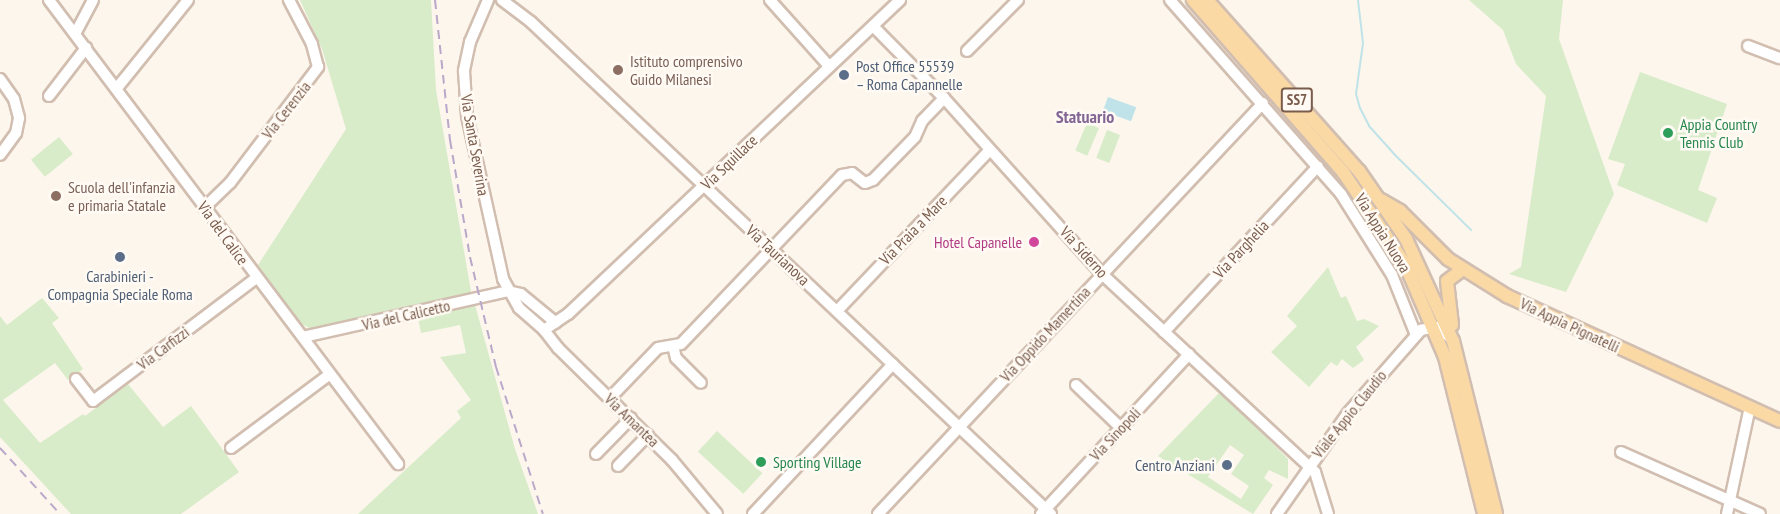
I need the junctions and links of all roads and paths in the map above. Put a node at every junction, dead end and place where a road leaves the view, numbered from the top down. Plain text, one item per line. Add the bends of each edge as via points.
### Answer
1 (49, 0) edge
2 (93, 0) edge
3 (188, 0) edge
4 (289, 0) edge
5 (488, 0) edge
6 (501, 0) edge
7 (770, 0) edge
8 (900, 0) edge
9 (1018, 0) edge
10 (1170, 0) edge
11 (1193, 0) edge
12 (1210, 1) edge
13 (873, 26) junction
14 (75, 34) junction
15 (1748, 46) dead end
16 (86, 48) junction
17 (967, 51) dead end
18 (1780, 58) edge
19 (829, 66) junction
20 (0, 79) edge
21 (117, 88) junction
22 (49, 96) dead end
23 (944, 98) junction
24 (1263, 104) junction
25 (990, 150) junction
26 (0, 155) edge
27 (1318, 166) junction
28 (704, 185) junction
29 (1365, 200) junction
30 (1379, 200) junction
31 (204, 208) junction
32 (772, 250) junction
33 (1463, 269) junction
34 (1102, 274) junction
35 (256, 278) junction
36 (508, 291) junction
37 (837, 311) junction
38 (556, 323) junction
39 (1434, 327) junction
40 (544, 330) junction
41 (1164, 332) junction
42 (1416, 335) junction
43 (303, 337) junction
44 (1454, 341) junction
45 (674, 346) junction
46 (1189, 354) junction
47 (893, 364) junction
48 (329, 375) junction
49 (75, 379) dead end
50 (701, 383) dead end
51 (1076, 385) dead end
52 (610, 398) junction
53 (1750, 407) junction
54 (631, 418) junction
55 (1780, 421) edge
56 (959, 426) junction
57 (1121, 428) junction
58 (648, 435) junction
59 (231, 448) dead end
60 (1621, 452) dead end
61 (596, 454) dead end
62 (398, 464) dead end
63 (618, 466) dead end
64 (1307, 466) junction
65 (1729, 501) junction
66 (1046, 512) edge
67 (717, 514) edge
68 (753, 514) edge
69 (878, 514) edge
70 (1277, 514) edge
71 (1329, 514) edge
72 (1484, 514) edge
73 (1496, 514) edge
74 (1727, 514) edge
75 (1760, 514) edge

1 - 14 street, Via del Calice
2 - 14 street
3 - 21 street
4 - 31 street, Via Cerenzia via 314,48 318,67 230,183
5 - 36 street, Via Santa Severina via 470,42 464,86 493,242
6 - 28 street, Via Taurianova via 531,22
7 - 19 street
8 - 13 street, Via Squillace
9 - 17 street
10 - 24 street, Via Appia Nuova
11 - 29 main road, Via Appia Nuova / SS7
12 - 30 main road, Via Appia Nuova / SS7 via 1354,165
13 - 19 street, Via Squillace
13 - 23 street, Via Siderno
14 - 16 street, Via del Calice
15 - 18 street
16 - 21 street, Via del Calice
16 - 22 street
19 - 28 street, Via Squillace
20 - 26 street via 14,99 19,118 15,135
21 - 31 street, Via del Calice
23 - 25 street, Via Siderno
23 - 32 street via 922,121 915,137 873,180 865,183 852,173 844,173
24 - 27 street, Via Appia Nuova
24 - 34 street, Via Oppido Mamertina
25 - 34 street, Via Siderno
25 - 37 street, Via Praia a Mare
27 - 41 street, Via Parghelia
27 - 42 street, Via Appia Nuova via 1376,246
28 - 32 street, Via Taurianova
28 - 38 street, Via Squillace
29 - 30 main road
29 - 39 main road, Via Appia Nuova / SS7 via 1405,264
30 - 33 main road, Via Appia Pignatelli via 1395,207 1432,246
30 - 44 main road, Via Appia Nuova / SS7 via 1417,260
31 - 35 street, Via del Calice
32 - 37 street, Via Taurianova
32 - 45 street via 681,344
33 - 44 main road via 1450,276 1447,283
33 - 53 main road, Via Appia Pignatelli via 1521,304
34 - 41 street, Via Siderno
34 - 56 street, Via Oppido Mamertina
35 - 43 street, Via del Calice
35 - 49 street, Via Carfizzi via 93,401
36 - 38 street via 521,294
36 - 40 street, Via Amantea via 519,308
36 - 43 street, Via del Calicetto
37 - 47 street, Via Taurianova
38 - 40 street, Via Squillace
39 - 42 street, Viale Appio Claudio
39 - 44 street
39 - 72 main road, Via Appia Nuova / SS7 via 1459,404
40 - 52 street, Via Amantea
41 - 46 street, Via Siderno
42 - 64 street, Viale Appio Claudio via 1358,400
43 - 48 street, Via del Calice
44 - 73 main road, Via Appia Nuova / SS7
45 - 50 street via 675,358
45 - 52 street via 658,348
46 - 57 street, Via Sinopoli
46 - 64 street, Via Siderno
47 - 56 street, Via Taurianova
47 - 68 street
48 - 59 street
48 - 62 street, Via del Calice
51 - 57 street
52 - 54 street, Via Amantea
53 - 55 main road, Via Appia Pignatelli
53 - 65 street
54 - 58 street, Via Amantea
54 - 61 street
56 - 66 street, Via Taurianova
56 - 69 street, Via Oppido Mamertina
57 - 66 street, Via Sinopoli
58 - 63 street
58 - 67 street, Via Amantea
60 - 65 street
64 - 70 street, Viale Appio Claudio
64 - 71 street, Via Siderno via 1320,479
65 - 74 street
65 - 75 street

